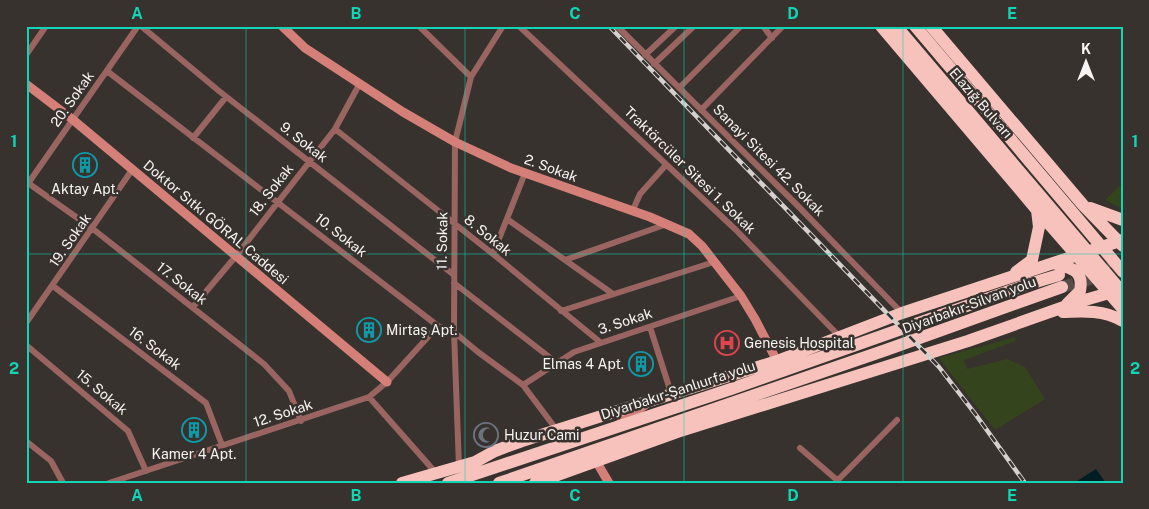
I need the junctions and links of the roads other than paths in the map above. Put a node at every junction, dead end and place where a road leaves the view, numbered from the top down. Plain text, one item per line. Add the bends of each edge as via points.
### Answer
1 (46, 26) edge
2 (140, 26) edge
3 (282, 26) edge
4 (419, 26) edge
5 (503, 26) edge
6 (519, 26) edge
7 (676, 26) edge
8 (694, 26) edge
9 (741, 26) edge
10 (763, 26) edge
11 (783, 26) edge
12 (881, 26) edge
13 (896, 26) edge
14 (915, 26) edge
15 (931, 26) edge
16 (621, 27) edge
17 (772, 38) junction
18 (26, 55) edge
19 (645, 55) junction
20 (654, 64) junction
21 (107, 71) junction
22 (471, 77) junction
23 (360, 83) junction
24 (26, 84) edge
25 (678, 88) junction
26 (226, 97) junction
27 (701, 110) junction
28 (72, 120) junction
29 (335, 129) junction
30 (193, 138) junction
31 (455, 142) junction
32 (308, 162) junction
33 (666, 165) junction
34 (132, 170) junction
35 (525, 173) junction
36 (27, 185) edge
37 (277, 202) junction
38 (1083, 204) junction
39 (1036, 210) junction
40 (632, 212) junction
41 (506, 219) junction
42 (1123, 220) edge
43 (455, 224) junction
44 (667, 224) junction
45 (93, 229) junction
46 (1121, 242) edge
47 (492, 254) junction
48 (1075, 255) junction
49 (236, 256) junction
50 (565, 260) junction
51 (714, 262) junction
52 (1054, 263) junction
53 (1123, 272) edge
54 (454, 275) junction
55 (1001, 281) junction
56 (1061, 281) joint
57 (454, 283) junction
58 (53, 286) junction
59 (1123, 289) edge
60 (1109, 293) junction
61 (1123, 293) edge
62 (613, 294) junction
63 (741, 296) junction
64 (193, 307) junction
65 (1064, 308) junction
66 (1123, 309) edge
67 (561, 311) junction
68 (902, 313) junction
69 (1050, 313) junction
70 (1123, 321) edge
71 (26, 324) edge
72 (438, 326) junction
73 (650, 327) junction
74 (454, 332) junction
75 (839, 336) junction
76 (600, 342) junction
77 (26, 345) edge
78 (777, 361) junction
79 (557, 363) junction
80 (387, 382) junction
81 (788, 384) junction
82 (523, 385) junction
83 (671, 393) junction
84 (369, 397) junction
85 (656, 398) junction
86 (736, 413) junction
87 (896, 420) dead end
88 (301, 421) junction
89 (553, 424) dead end
90 (617, 426) junction
91 (26, 441) edge
92 (222, 445) junction
93 (800, 448) dead end
94 (592, 456) junction
95 (459, 467) junction
96 (146, 471) junction
97 (436, 473) junction
98 (836, 481) edge
99 (63, 483) edge
100 (109, 483) edge
101 (402, 483) edge
102 (448, 483) edge
103 (499, 483) edge
104 (535, 483) edge
105 (610, 483) edge

1 - 18 street
2 - 21 street, 20. Sokak
2 - 26 street, 9. Sokak
3 - 23 street, 2. Sokak via 305,48
4 - 22 street
5 - 22 street, 11. Sokak
6 - 33 street, Traktörcüler Sitesi 1. Sokak
7 - 19 street
8 - 20 street
9 - 25 street
10 - 17 street
11 - 17 street
12 - 39 highway
13 - 61 highway, Elazığ Bulvarı
14 - 53 highway, Elazığ Bulvarı
15 - 38 highway
16 - 19 street, Sanayi Sitesi 42. Sokak
17 - 27 street
19 - 20 street, Sanayi Sitesi 42. Sokak
20 - 25 street, Sanayi Sitesi 42. Sokak
21 - 28 street, 20. Sokak
21 - 30 street, 10. Sokak
22 - 31 street, 11. Sokak
23 - 29 street, 18. Sokak
23 - 31 street, 2. Sokak
24 - 28 street, Doktor Sıtkı GÖRAL Caddesi
25 - 27 street, Sanayi Sitesi 42. Sokak
26 - 30 street
26 - 32 street, 9. Sokak
27 - 68 street, Sanayi Sitesi 42. Sokak
28 - 34 street, Doktor Sıtkı GÖRAL Caddesi
28 - 36 street, 20. Sokak
29 - 32 street, 18. Sokak
29 - 43 street, 8. Sokak
30 - 37 street, 10. Sokak
31 - 35 street, 2. Sokak
31 - 43 street, 11. Sokak
32 - 37 street, 18. Sokak
32 - 54 street, 9. Sokak
33 - 40 street via 640,194
33 - 75 street, Traktörcüler Sitesi 1. Sokak via 736,230
34 - 45 street, 19. Sokak
34 - 49 street, Doktor Sıtkı GÖRAL Caddesi
35 - 40 street, 2. Sokak
35 - 41 street
36 - 45 street, 17. Sokak
37 - 49 street, 18. Sokak
37 - 72 street, 10. Sokak
38 - 42 highway
38 - 46 highway
39 - 48 highway
39 - 55 highway via 1038,227 1032,260
40 - 44 street, 2. Sokak
41 - 47 street
41 - 50 street
43 - 47 street, 8. Sokak
43 - 54 street, 11. Sokak
44 - 50 street
44 - 51 street, 2. Sokak via 689,234
45 - 58 street, 19. Sokak
45 - 64 street, 17. Sokak
46 - 48 highway
47 - 67 street, 8. Sokak
48 - 52 highway
48 - 60 highway
49 - 64 street, 18. Sokak
49 - 80 street, Doktor Sıtkı GÖRAL Caddesi
50 - 62 street
51 - 62 street
51 - 63 street, 2. Sokak
52 - 55 highway
52 - 65 highway via 1071,268 1080,277 1080,291
54 - 57 street, 11. Sokak
55 - 68 highway
56 - 81 highway, Diyarbakır-Silvan yolu via 886,350
56 - 90 highway, Diyarbakır-Şanlıurfa yolu via 1030,284
57 - 74 street, 11. Sokak
57 - 79 street
58 - 71 street, 19. Sokak
58 - 92 street, 16. Sokak via 206,403
59 - 60 highway
60 - 65 highway
60 - 66 highway
62 - 67 street
63 - 73 street, 3. Sokak
63 - 78 street, 2. Sokak
64 - 88 street, 17. Sokak via 264,364 289,391
65 - 69 highway
67 - 76 street, 8. Sokak
68 - 75 highway
69 - 70 highway via 1091,310
69 - 86 highway
72 - 74 street, 10. Sokak
72 - 80 street, 12. Sokak
73 - 76 street, 3. Sokak
73 - 83 street
74 - 82 street, 10. Sokak
74 - 95 street, 11. Sokak
75 - 78 highway
76 - 79 street, 3. Sokak
77 - 96 street, 15. Sokak via 128,431
78 - 83 highway
79 - 82 street, 3. Sokak
80 - 84 street, 12. Sokak
81 - 86 highway
81 - 94 highway
82 - 89 street, 10. Sokak
83 - 85 highway
84 - 88 street, 12. Sokak
84 - 97 street
85 - 90 street
85 - 95 highway via 522,441
86 - 94 highway
87 - 98 street
88 - 92 street, 12. Sokak
90 - 102 highway, Diyarbakır-Şanlıurfa yolu
91 - 99 street via 52,460
92 - 96 street, 12. Sokak
93 - 98 street
94 - 103 highway
94 - 104 highway
94 - 105 street
95 - 97 highway
96 - 100 street, 12. Sokak
97 - 101 highway

